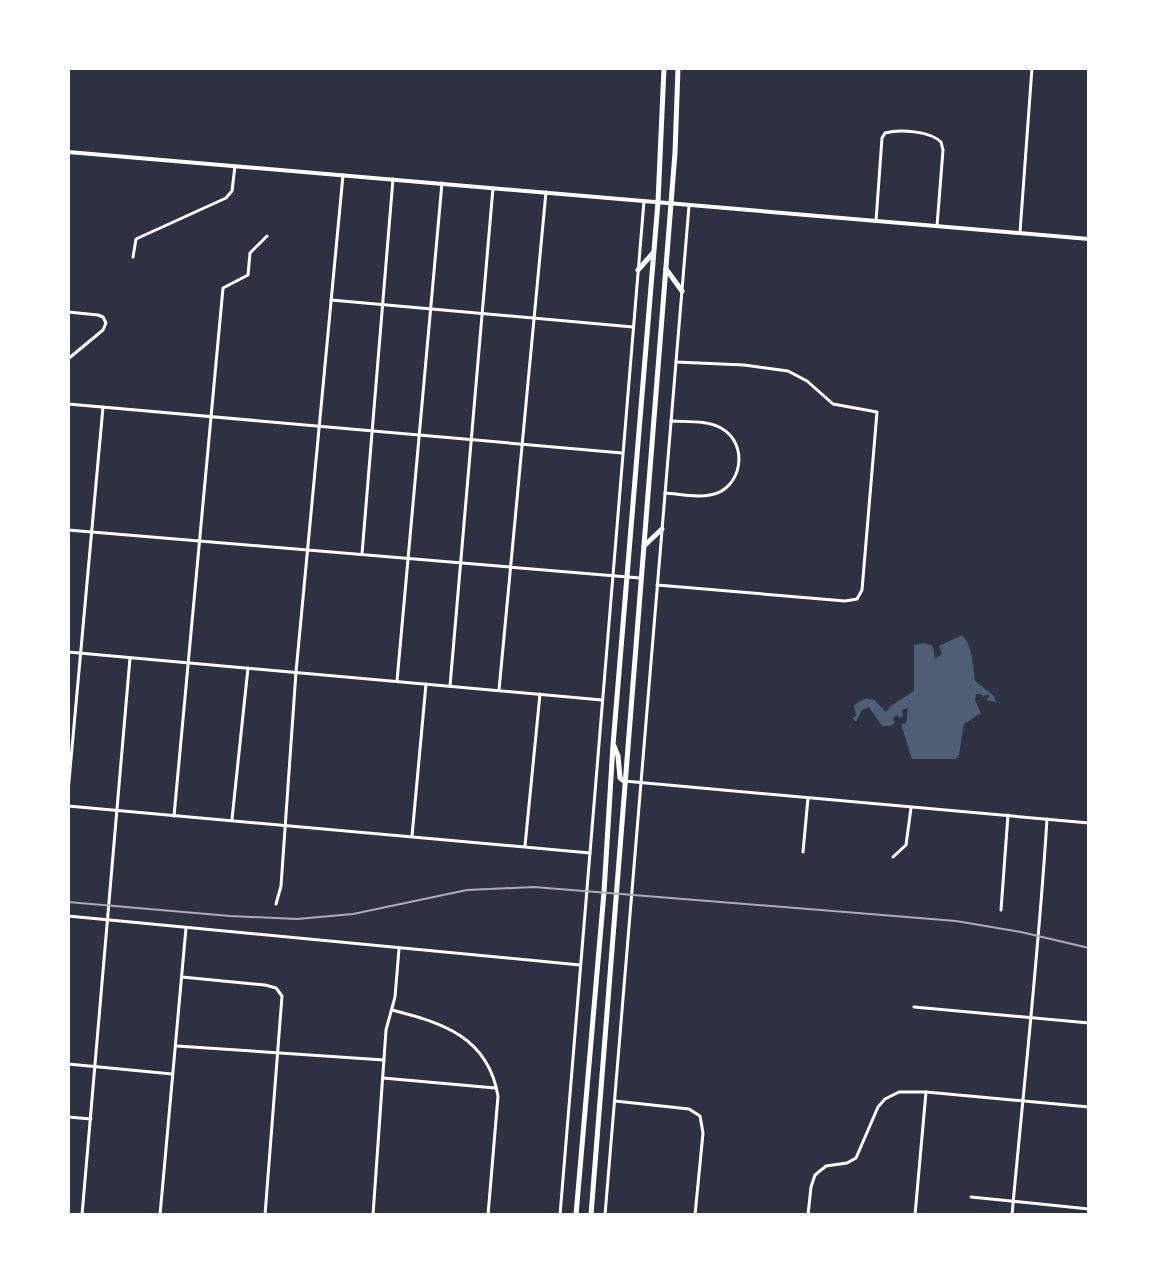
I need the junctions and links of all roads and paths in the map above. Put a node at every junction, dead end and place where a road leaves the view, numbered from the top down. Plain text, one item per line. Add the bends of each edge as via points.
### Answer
1 (664, 68) edge
2 (678, 68) edge
3 (1032, 68) edge
4 (68, 152) edge
5 (235, 166) junction
6 (343, 175) junction
7 (393, 179) junction
8 (442, 183) junction
9 (493, 188) junction
10 (546, 192) junction
11 (644, 201) junction
12 (658, 202) junction
13 (671, 203) junction
14 (689, 204) junction
15 (876, 221) junction
16 (937, 226) junction
17 (1019, 233) junction
18 (267, 236) dead end
19 (1089, 239) edge
20 (654, 252) junction
21 (133, 257) dead end
22 (665, 268) junction
23 (638, 270) junction
24 (682, 291) junction
25 (331, 300) junction
26 (381, 305) junction
27 (431, 309) junction
28 (68, 312) edge
29 (483, 313) junction
30 (534, 318) junction
31 (633, 327) junction
32 (68, 359) edge
33 (676, 362) junction
34 (68, 404) edge
35 (103, 407) junction
36 (212, 416) junction
37 (671, 421) junction
38 (319, 427) junction
39 (371, 431) junction
40 (419, 435) junction
41 (472, 440) junction
42 (522, 444) junction
43 (623, 453) junction
44 (665, 493) junction
45 (662, 529) junction
46 (68, 530) edge
47 (91, 532) junction
48 (199, 541) junction
49 (643, 546) junction
50 (308, 550) junction
51 (362, 555) junction
52 (408, 559) junction
53 (461, 563) junction
54 (511, 568) junction
55 (613, 576) junction
56 (627, 577) junction
57 (640, 578) junction
58 (657, 585) junction
59 (68, 652) edge
60 (80, 653) junction
61 (130, 658) junction
62 (188, 663) junction
63 (248, 668) junction
64 (296, 672) junction
65 (397, 682) junction
66 (426, 684) junction
67 (450, 686) junction
68 (499, 691) junction
69 (540, 694) junction
70 (602, 700) junction
71 (613, 745) junction
72 (624, 781) junction
73 (641, 783) junction
74 (68, 792) edge
75 (808, 798) junction
76 (68, 806) edge
77 (911, 808) junction
78 (119, 810) junction
79 (1008, 815) junction
80 (174, 816) junction
81 (1047, 819) junction
82 (231, 820) junction
83 (1089, 823) edge
84 (287, 825) junction
85 (411, 837) junction
86 (524, 847) junction
87 (803, 852) dead end
88 (590, 853) junction
89 (893, 857) dead end
90 (276, 904) dead end
91 (1001, 910) dead end
92 (68, 916) edge
93 (109, 920) junction
94 (186, 928) junction
95 (399, 949) junction
96 (580, 965) junction
97 (182, 977) junction
98 (914, 1007) dead end
99 (392, 1010) junction
100 (1029, 1017) junction
101 (1089, 1023) edge
102 (175, 1045) junction
103 (278, 1053) junction
104 (384, 1060) junction
105 (68, 1064) edge
106 (95, 1066) junction
107 (173, 1074) junction
108 (383, 1078) junction
109 (497, 1088) junction
110 (926, 1092) junction
111 (615, 1101) junction
112 (1022, 1101) junction
113 (1089, 1107) edge
114 (68, 1117) edge
115 (91, 1119) junction
116 (971, 1197) dead end
117 (1013, 1202) junction
118 (1089, 1209) edge
119 (82, 1215) edge
120 (160, 1215) edge
121 (265, 1215) edge
122 (373, 1215) edge
123 (488, 1215) edge
124 (560, 1215) edge
125 (576, 1215) edge
126 (591, 1215) edge
127 (605, 1215) edge
128 (695, 1215) edge
129 (808, 1215) edge
130 (915, 1215) edge
131 (1012, 1215) edge

1 - 12 main road
2 - 13 main road
3 - 17 street
4 - 5 street
5 - 6 street
5 - 21 street via 226,198 136,239
6 - 7 street
6 - 25 street
7 - 8 street
7 - 26 street
8 - 9 street
8 - 27 street
9 - 10 street
9 - 29 street
10 - 11 street
10 - 30 street
11 - 12 street
11 - 23 street
12 - 13 street
12 - 20 main road
13 - 14 street
13 - 22 main road
14 - 15 street
14 - 24 street
15 - 16 street
15 - 16 street via 882,138 892,131 933,136 941,142
16 - 17 street
17 - 19 street
18 - 36 street via 250,253 248,275 223,288
20 - 23 main road
20 - 56 main road
22 - 24 main road
22 - 49 main road
23 - 31 street
24 - 33 street
25 - 26 street
25 - 38 street
26 - 27 street
26 - 39 street
27 - 29 street
27 - 40 street
28 - 32 street via 98,315 106,323
29 - 30 street
29 - 41 street
30 - 31 street
30 - 42 street
31 - 43 street
33 - 37 street
33 - 58 street via 794,373 833,404 877,412 861,595 845,601
34 - 35 street
35 - 36 street
35 - 47 street
36 - 38 street
36 - 48 street
37 - 44 street
37 - 44 street via 721,428 735,443 740,463 734,479 718,493
38 - 39 street
38 - 50 street
39 - 40 street
39 - 51 street
40 - 41 street
40 - 52 street
41 - 42 street
41 - 53 street
42 - 43 street
42 - 54 street
43 - 55 street
44 - 45 street
45 - 49 main road
45 - 58 street
46 - 47 street
47 - 48 street
47 - 60 street
48 - 50 street
48 - 62 street
49 - 57 main road
50 - 51 street
50 - 64 street
51 - 52 street
52 - 53 street
52 - 65 street
53 - 54 street
53 - 67 street
54 - 55 street
54 - 68 street
55 - 56 street
55 - 70 street
56 - 57 street
56 - 71 main road
57 - 72 main road
58 - 73 street
59 - 60 street
60 - 61 street
60 - 74 street
61 - 62 street
61 - 78 street
62 - 63 street
62 - 80 street
63 - 64 street
63 - 82 street
64 - 65 street
64 - 84 street
65 - 66 street
66 - 67 street
66 - 85 street
67 - 68 street
68 - 69 street
69 - 70 street
69 - 86 street
70 - 88 street
71 - 72 main road
71 - 125 main road
72 - 73 street
72 - 126 main road
73 - 75 street
73 - 111 street
75 - 77 street
75 - 87 street
76 - 78 street
77 - 79 street
77 - 89 street via 906,845
78 - 80 street
78 - 93 street
79 - 81 street
79 - 91 street
80 - 82 street
81 - 83 street
81 - 100 street
82 - 84 street
84 - 85 street
84 - 90 street
85 - 86 street
86 - 88 street
88 - 96 street
92 - 93 street
93 - 94 street
93 - 106 street
94 - 95 street
94 - 97 street
95 - 96 street
95 - 99 street
96 - 124 street
97 - 102 street
97 - 103 street via 276,988 282,996
98 - 100 street
99 - 104 street
99 - 109 street via 466,1039 486,1061
100 - 101 street
100 - 112 street
102 - 103 street
102 - 107 street
103 - 104 street
103 - 121 street
104 - 108 street
105 - 106 street
106 - 107 street
106 - 115 street
107 - 120 street
108 - 109 street
108 - 122 street
109 - 123 street
110 - 112 street
110 - 129 street via 908,1091 878,1107 856,1158 826,1166 815,1175
110 - 130 street
111 - 127 street
111 - 128 street via 697,1113 703,1133
112 - 113 street
112 - 117 street
114 - 115 street
115 - 119 street
116 - 117 street
117 - 118 street
117 - 131 street

